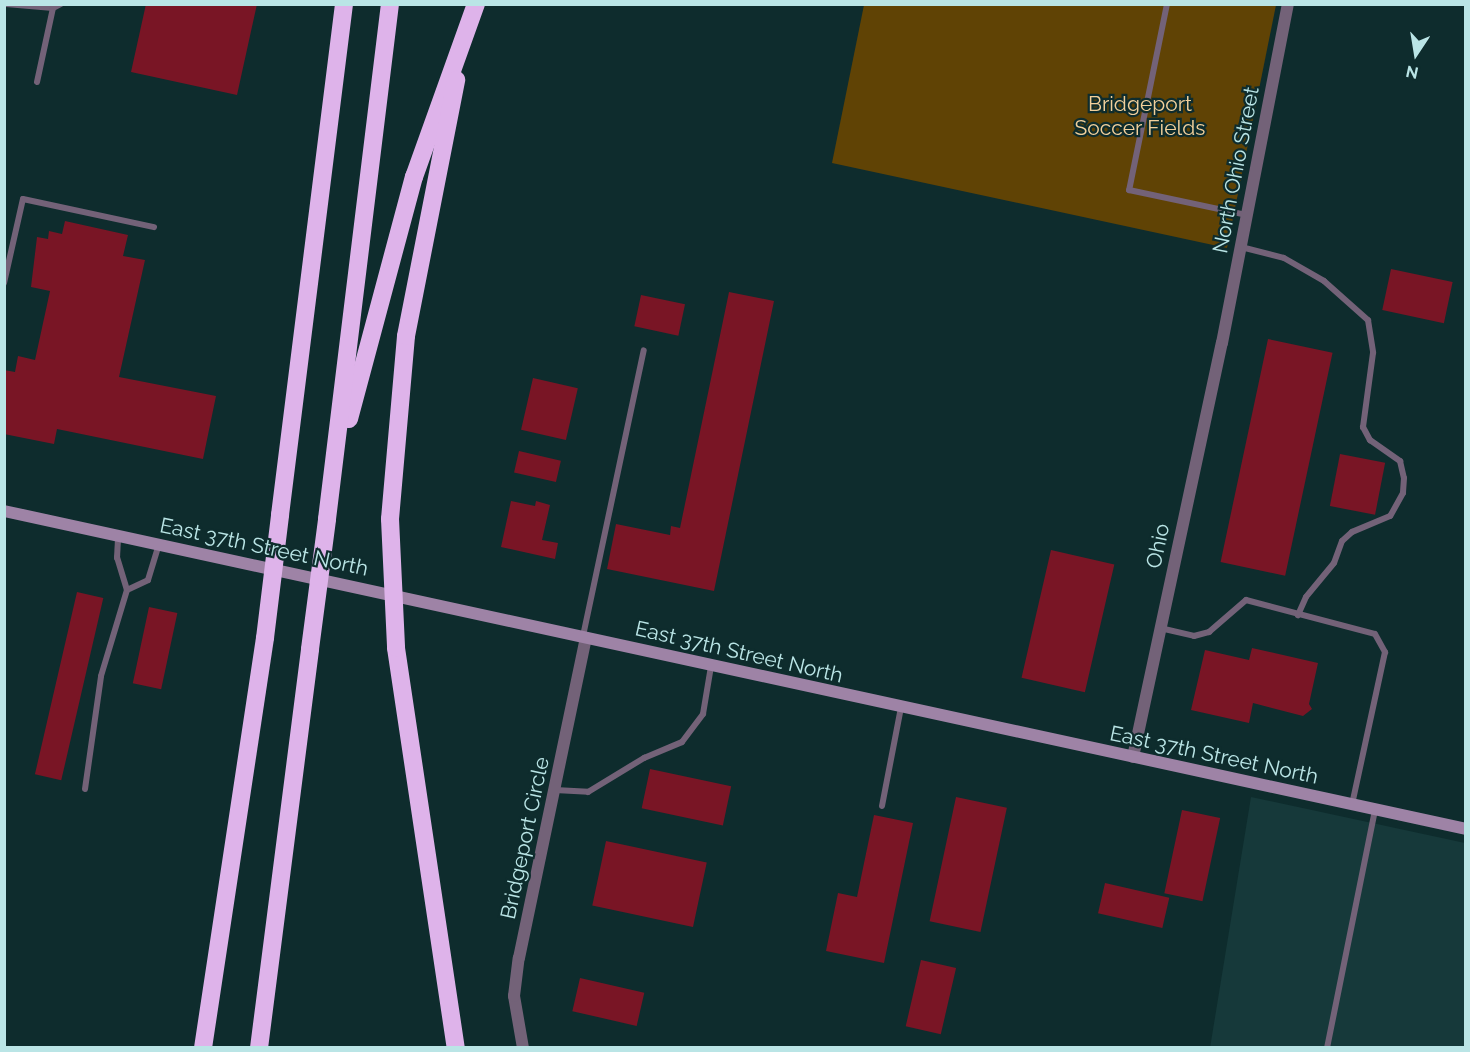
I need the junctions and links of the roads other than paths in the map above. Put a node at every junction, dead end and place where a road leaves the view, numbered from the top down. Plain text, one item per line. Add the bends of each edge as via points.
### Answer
1 (6, 4) edge
2 (61, 4) edge
3 (344, 4) edge
4 (390, 4) edge
5 (476, 4) edge
6 (1167, 4) edge
7 (1288, 4) edge
8 (53, 8) junction
9 (465, 32) junction
10 (37, 82) dead end
11 (1247, 215) junction
12 (154, 227) dead end
13 (1240, 247) junction
14 (4, 283) edge
15 (1222, 343) joint
16 (644, 350) dead end
17 (332, 482) junction
18 (4, 511) edge
19 (118, 535) junction
20 (160, 544) junction
21 (127, 590) junction
22 (1298, 615) junction
23 (1161, 627) junction
24 (584, 637) junction
25 (711, 666) junction
26 (901, 708) junction
27 (1133, 757) junction
28 (85, 789) dead end
29 (555, 790) junction
30 (1352, 805) junction
31 (882, 806) dead end
32 (1375, 810) junction
33 (1466, 829) edge
34 (203, 1047) edge
35 (259, 1047) edge
36 (456, 1047) edge
37 (523, 1047) edge
38 (1327, 1047) edge

1 - 8 lane
2 - 8 lane
3 - 34 highway, bridge via 264,638
4 - 17 highway
5 - 9 highway
6 - 11 lane via 1129,190
7 - 11 street, North Ohio Street
8 - 10 lane
9 - 17 highway via 414,177
9 - 36 highway, bridge via 406,336 390,519 396,648
11 - 13 street, North Ohio Street
12 - 14 lane via 23,199
13 - 15 street, North Ohio Street
13 - 22 lane via 1284,258 1324,281 1368,320 1373,353 1363,428 1370,440 1400,461 1404,478 1403,493 1390,516 1352,532 1342,541 1334,563 1306,597
15 - 23 street, Ohio
16 - 24 lane
17 - 35 highway, bridge
18 - 19 main road, East 37th Street North
19 - 20 main road, East 37th Street North
19 - 21 lane via 117,558
20 - 21 lane via 148,580
20 - 24 main road, East 37th Street North
21 - 28 lane via 101,676
22 - 23 lane via 1246,600 1209,632 1194,636
22 - 30 lane via 1375,634 1385,652
23 - 27 street, Ohio
24 - 25 main road, East 37th Street North
24 - 29 street, Bridgeport Circle
25 - 26 main road, East 37th Street North
25 - 29 lane via 703,714 682,742 644,758 588,792
26 - 27 main road, East 37th Street North
26 - 31 lane
27 - 30 main road, East 37th Street North
29 - 37 street, Bridgeport Circle via 514,996
30 - 32 main road, East 37th Street North
32 - 33 main road, East 37th Street North
32 - 38 lane

